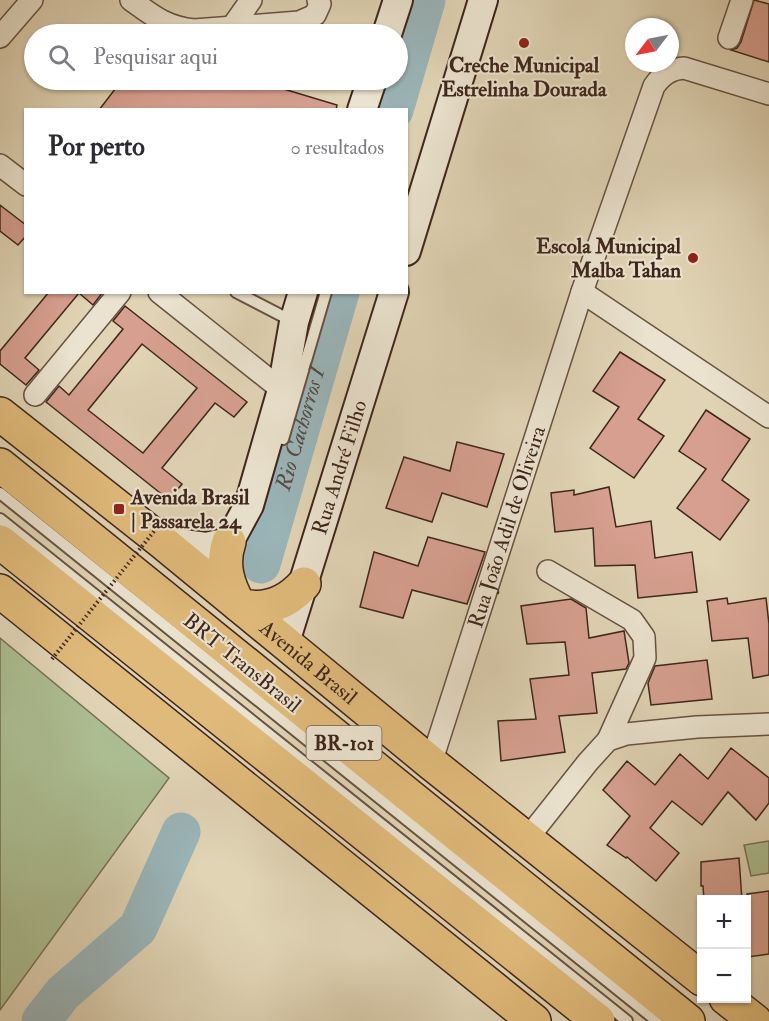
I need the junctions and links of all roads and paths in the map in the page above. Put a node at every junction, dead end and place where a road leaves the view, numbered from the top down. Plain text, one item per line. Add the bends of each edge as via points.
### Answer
1 (32, 0) edge
2 (131, 0) edge
3 (251, 0) edge
4 (318, 0) edge
5 (398, 0) edge
6 (483, 0) edge
7 (742, 0) edge
8 (166, 24) edge
9 (234, 24) edge
10 (272, 24) edge
11 (390, 24) edge
12 (0, 38) edge
13 (729, 38) dead end
14 (369, 90) edge
15 (769, 94) edge
16 (363, 108) edge
17 (0, 165) edge
18 (24, 183) edge
19 (408, 244) edge
20 (582, 292) junction
21 (118, 294) edge
22 (162, 294) edge
23 (240, 294) edge
24 (302, 294) edge
25 (325, 294) edge
26 (393, 294) edge
27 (294, 322) junction
28 (282, 390) junction
29 (35, 395) dead end
30 (0, 414) edge
31 (769, 417) edge
32 (279, 450) dead end
33 (0, 465) edge
34 (0, 494) edge
35 (0, 519) edge
36 (164, 528) junction
37 (0, 542) edge
38 (235, 542) junction
39 (548, 571) dead end
40 (303, 584) junction
41 (0, 591) edge
42 (239, 605) junction
43 (285, 642) junction
44 (52, 659) dead end
45 (769, 723) edge
46 (608, 740) junction
47 (431, 763) junction
48 (319, 796) junction
49 (527, 839) junction
50 (697, 975) edge
51 (731, 1003) edge
52 (534, 1021) edge
53 (562, 1021) edge
54 (598, 1021) edge
55 (627, 1021) edge
56 (657, 1021) edge
57 (688, 1021) edge
58 (754, 1021) edge

1 - 12 street
2 - 8 street
3 - 9 street
4 - 10 street via 315,15 299,22
5 - 11 street
6 - 19 street
7 - 13 street
14 - 16 street
15 - 20 street, Rua João Adil de Oliveira via 684,68 675,68 660,77
17 - 18 street
20 - 31 street
20 - 47 street, Rua João Adil de Oliveira
21 - 29 street
22 - 28 street
23 - 27 lane
24 - 27 street
25 - 32 lane
26 - 40 street, Rua André Filho
27 - 28 street
28 - 38 street
30 - 36 highway, Avenida Brasil / BR-101
33 - 57 highway, Avenida Brasil / BR-101
34 - 56 lane, BRT TransBrasil
35 - 55 lane, BRT TransBrasil
36 - 38 street via 188,546
36 - 42 highway, Avenida Brasil / BR-101
36 - 44 path, bridge
37 - 48 highway, BR-101
38 - 42 highway via 227,578
39 - 46 street via 633,620 644,637 645,658
40 - 42 highway via 295,594 272,606
40 - 43 street, Rua André Filho
41 - 52 highway
42 - 43 highway, Avenida Brasil / BR-101
43 - 47 highway, Avenida Brasil / BR-101
45 - 46 street via 626,734
46 - 49 street
47 - 49 highway, Avenida Brasil / BR-101
48 - 53 highway
48 - 54 highway, BR-101
49 - 50 highway, Avenida Brasil / BR-101
51 - 58 highway

